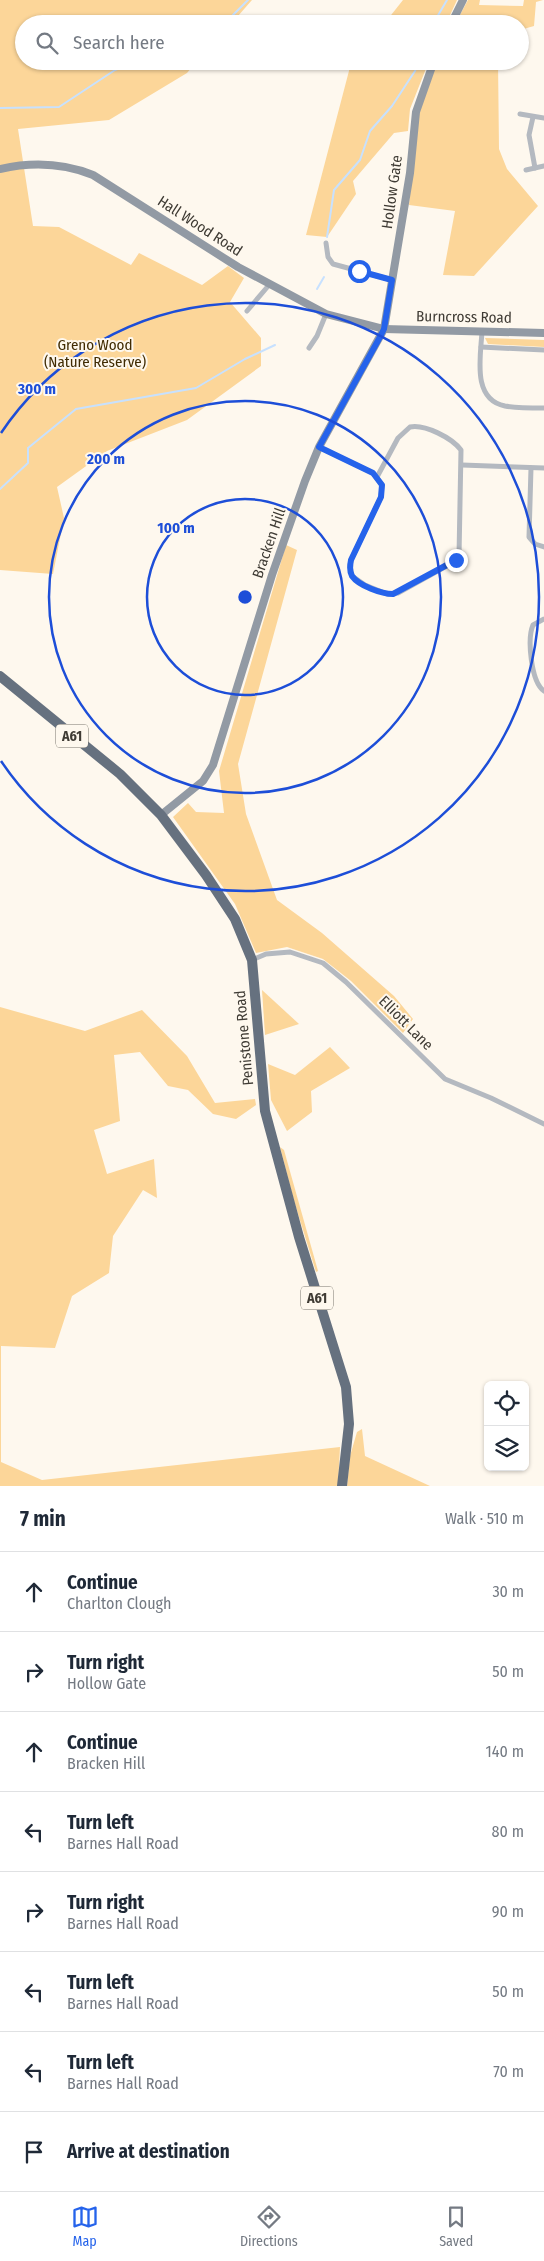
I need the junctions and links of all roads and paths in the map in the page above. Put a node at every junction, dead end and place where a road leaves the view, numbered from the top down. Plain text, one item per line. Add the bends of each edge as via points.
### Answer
1 (463, 0) edge
2 (456, 15) edge
3 (431, 70) edge
4 (520, 114) dead end
5 (533, 117) junction
6 (544, 118) edge
7 (544, 166) edge
8 (535, 168) junction
9 (0, 169) edge
10 (526, 170) dead end
11 (326, 243) dead end
12 (392, 280) junction
13 (269, 285) junction
14 (247, 311) dead end
15 (326, 314) junction
16 (384, 329) junction
17 (482, 330) junction
18 (544, 333) edge
19 (481, 347) junction
20 (309, 348) dead end
21 (544, 350) edge
22 (544, 408) edge
23 (319, 447) junction
24 (462, 464) junction
25 (531, 468) junction
26 (544, 468) edge
27 (377, 477) junction
28 (544, 547) edge
29 (544, 619) edge
30 (0, 676) edge
31 (544, 691) edge
32 (160, 815) junction
33 (252, 960) junction
34 (544, 1124) edge
35 (342, 1486) edge

1 - 2 street
3 - 12 street, Hollow Gate via 416,112 410,173
4 - 5 street
5 - 6 street
5 - 8 street via 530,135
7 - 8 street
8 - 10 street
9 - 13 street, Hall Wood Road via 66,166 93,175
11 - 12 street via 328,257 333,264
12 - 16 street, Hollow Gate
13 - 14 street
13 - 15 street, Hall Wood Road
15 - 16 street, Hall Wood Road
15 - 20 street
16 - 17 street, Burncross Road
16 - 23 street, Bracken Hill
17 - 18 street, Burncross Road
17 - 19 street
19 - 21 street
19 - 22 street via 481,382 489,396 502,406
23 - 27 street
23 - 32 street, Bracken Hill via 275,566 213,765 203,781
24 - 25 street
24 - 27 street via 461,450 456,444 415,426 398,438
24 - 27 street via 459,556 452,563 393,594 357,580 350,571 351,560 381,497 382,485
25 - 26 street
25 - 28 street via 529,536 535,544
29 - 31 street via 533,626 531,638 535,680
30 - 32 highway, Penistone Road / A61 via 120,774
32 - 33 highway, Penistone Road / A61 via 235,919
33 - 34 street, Elliott Lane via 266,954 290,952 323,963 353,988 445,1079
33 - 35 highway, Penistone Road / A61 via 266,1112 299,1237 346,1387 349,1424

